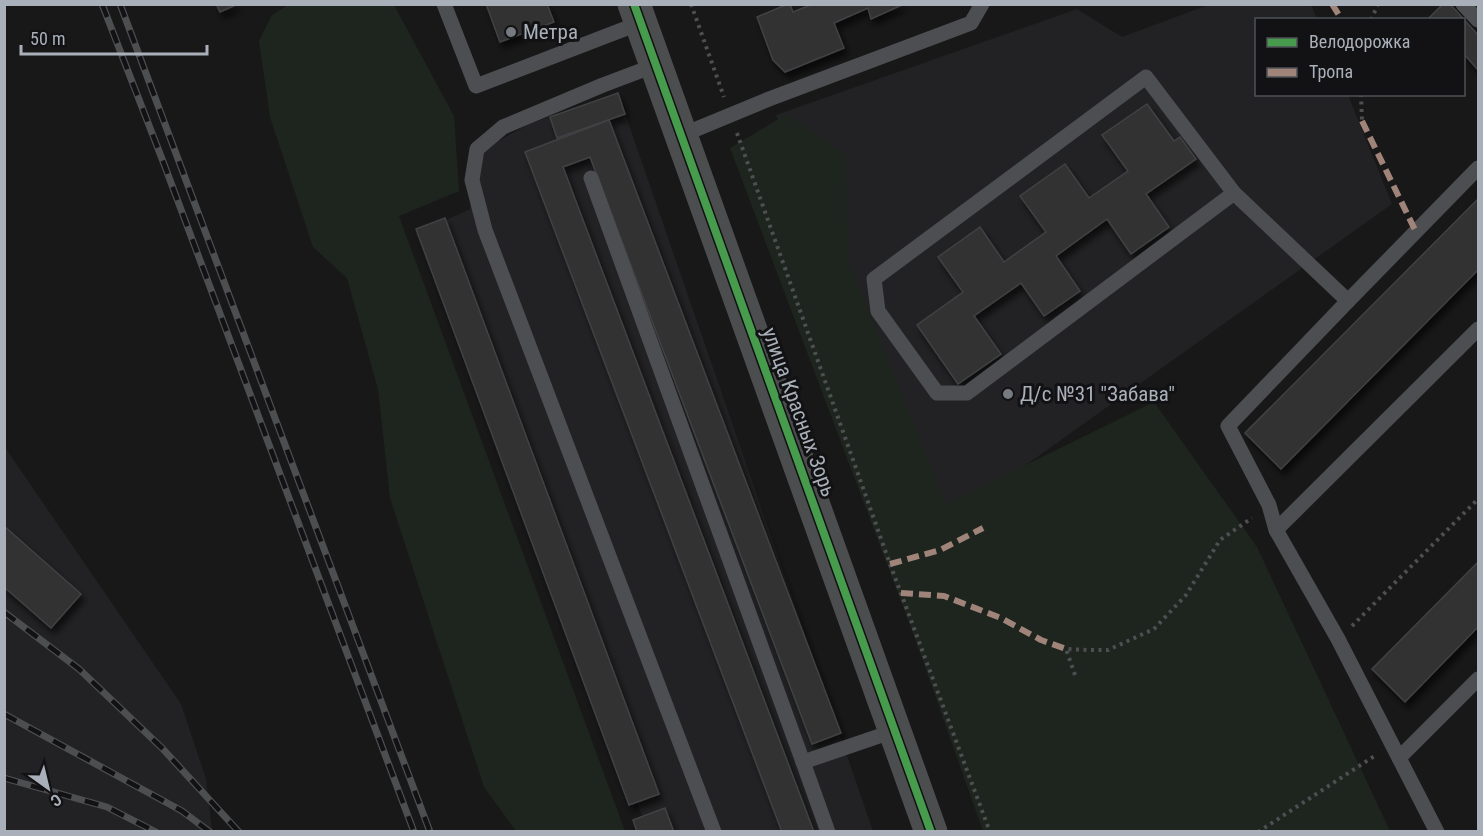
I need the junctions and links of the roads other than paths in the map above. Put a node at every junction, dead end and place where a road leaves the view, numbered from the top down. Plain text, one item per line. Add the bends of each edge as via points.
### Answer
1 (444, 4) edge
2 (982, 4) edge
3 (1463, 4) edge
4 (637, 14) edge
5 (1479, 20) edge
6 (656, 65) junction
7 (682, 135) junction
8 (1479, 168) edge
9 (591, 178) dead end
10 (1234, 193) junction
11 (1348, 301) junction
12 (1479, 328) edge
13 (1276, 530) junction
14 (1479, 679) edge
15 (894, 731) junction
16 (1396, 751) junction
17 (803, 762) junction
18 (714, 831) edge
19 (828, 831) edge
20 (930, 831) edge
21 (1437, 831) edge

1 - 4 lane via 476,86
2 - 7 lane via 970,24
3 - 5 lane
4 - 6 street, улица Красных Зорь
6 - 7 street, улица Красных Зорь
6 - 18 lane via 503,127 477,149 472,180 485,230
7 - 15 street, улица Красных Зорь
8 - 11 lane
9 - 17 lane
10 - 10 lane via 1146,77 874,279 878,311 937,393 967,393
10 - 11 lane
11 - 13 lane via 1228,426 1269,505
12 - 13 lane
13 - 16 lane
14 - 16 lane
15 - 17 lane
15 - 20 street, улица Красных Зорь
16 - 21 lane
17 - 19 lane

